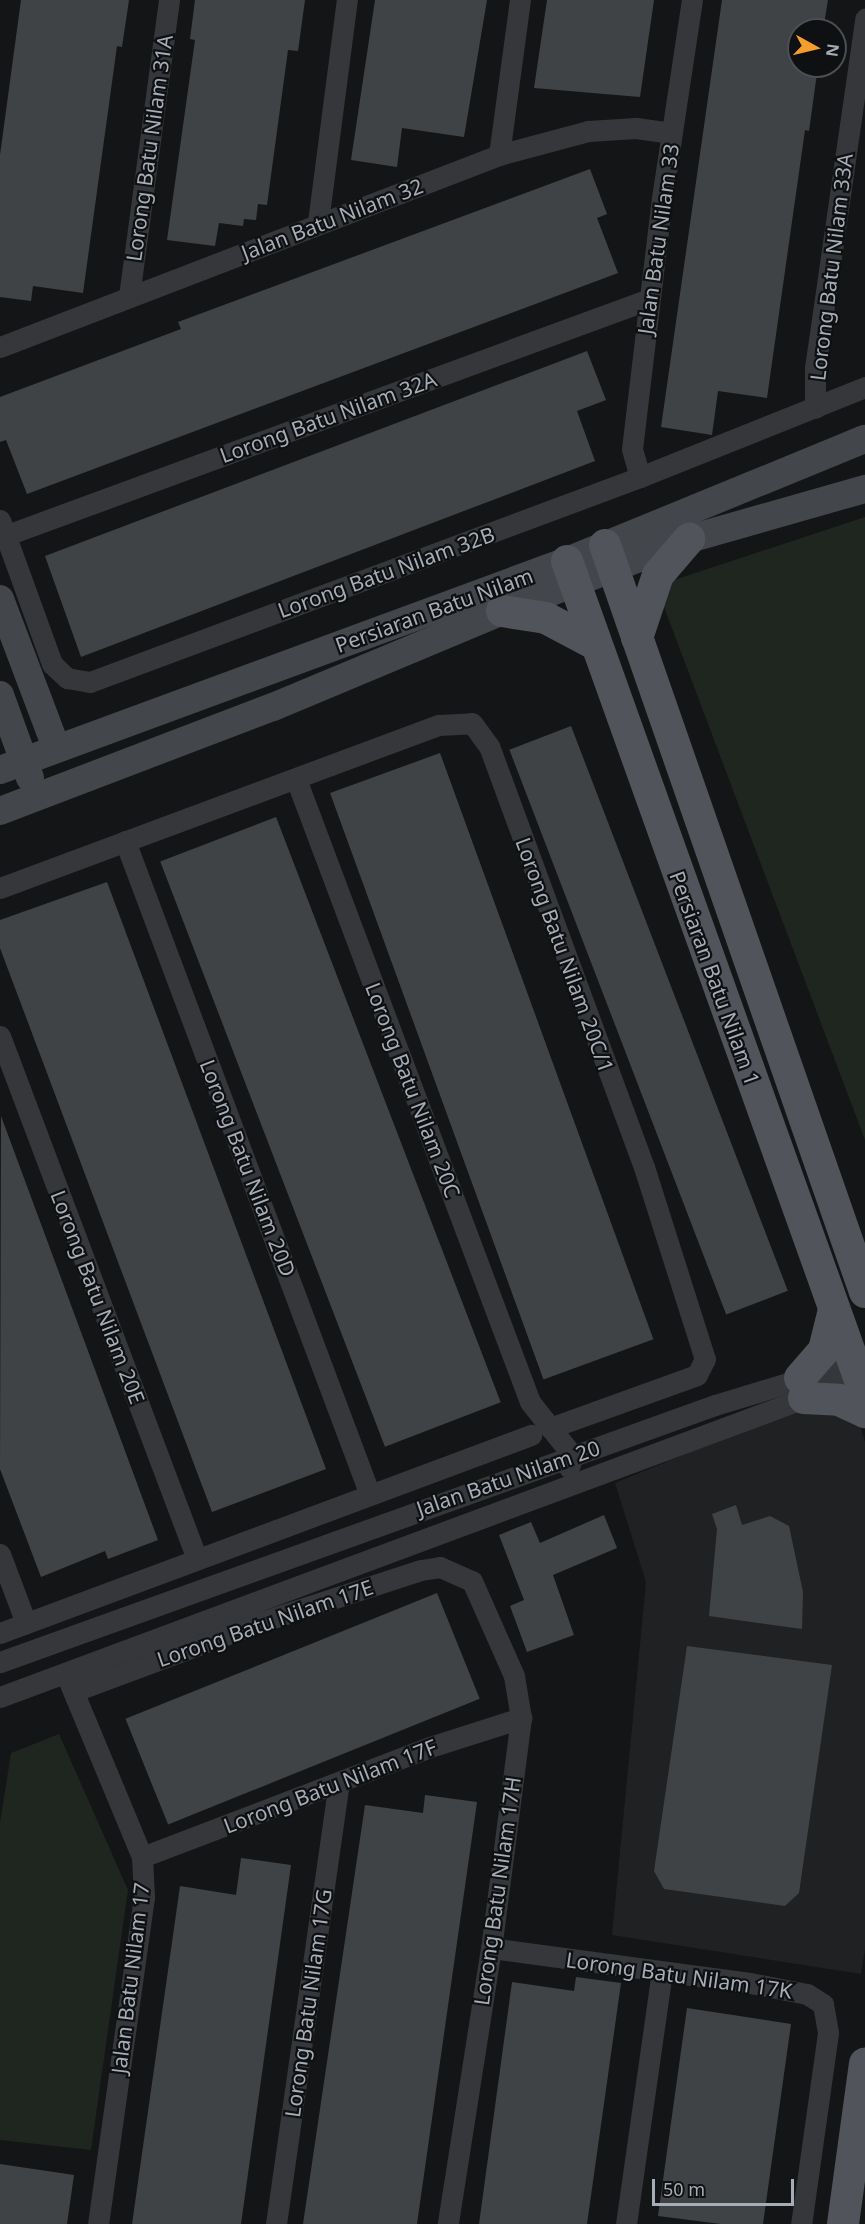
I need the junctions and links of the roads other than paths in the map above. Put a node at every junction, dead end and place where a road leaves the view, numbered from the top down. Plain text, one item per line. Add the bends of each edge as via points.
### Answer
1 (169, 0) edge
2 (347, 0) edge
3 (520, 0) edge
4 (692, 0) edge
5 (865, 19) edge
6 (672, 133) junction
7 (499, 155) junction
8 (318, 222) junction
9 (129, 296) junction
10 (649, 299) junction
11 (0, 347) edge
12 (865, 387) edge
13 (815, 408) junction
14 (865, 440) edge
15 (640, 477) junction
16 (865, 489) edge
17 (3, 527) edge
18 (689, 539) junction
19 (610, 556) junction
20 (572, 572) junction
21 (0, 599) edge
22 (502, 611) junction
23 (637, 638) junction
24 (596, 644) junction
25 (0, 695) edge
26 (56, 747) junction
27 (12, 765) edge
28 (296, 779) junction
29 (37, 797) junction
30 (0, 811) edge
31 (125, 841) junction
32 (0, 888) edge
33 (0, 1036) edge
34 (863, 1286) edge
35 (834, 1310) junction
36 (865, 1315) edge
37 (861, 1373) edge
38 (802, 1388) junction
39 (865, 1412) edge
40 (541, 1431) junction
41 (573, 1456) junction
42 (532, 1469) junction
43 (370, 1495) junction
44 (465, 1523) junction
45 (0, 1554) edge
46 (197, 1558) junction
47 (458, 1572) joint
48 (165, 1600) junction
49 (232, 1607) junction
50 (26, 1623) junction
51 (0, 1633) edge
52 (0, 1662) edge
53 (70, 1682) junction
54 (0, 1697) edge
55 (521, 1718) junction
56 (339, 1782) junction
57 (142, 1857) junction
58 (491, 1948) junction
59 (662, 1971) junction
60 (865, 2063) edge
61 (859, 2137) edge
62 (98, 2224) edge
63 (276, 2224) edge
64 (448, 2224) edge
65 (626, 2224) edge
66 (801, 2224) edge
67 (843, 2224) edge

1 - 9 street, Lorong Batu Nilam 31A
2 - 8 street
3 - 7 street
4 - 6 street, Jalan Batu Nilam 33
5 - 13 street, Lorong Batu Nilam 33A via 815,368
6 - 7 street, Jalan Batu Nilam 32 via 636,128 588,131
6 - 10 street, Jalan Batu Nilam 33
7 - 8 street, Jalan Batu Nilam 32
8 - 9 street, Jalan Batu Nilam 32
9 - 11 street, Jalan Batu Nilam 32
10 - 15 street, Jalan Batu Nilam 33 via 632,449
10 - 17 street, Lorong Batu Nilam 32A
12 - 13 street, Lorong Batu Nilam 32B
13 - 15 street, Lorong Batu Nilam 32B
14 - 19 main road, Persiaran Batu Nilam
15 - 17 street, Lorong Batu Nilam 32B via 90,682 67,678 52,664
16 - 18 main road, Persiaran Batu Nilam
18 - 19 main road, Persiaran Batu Nilam
18 - 23 main road via 658,575
19 - 20 main road, Persiaran Batu Nilam
19 - 23 main road, Persiaran Batu Nilam 1
20 - 22 main road, Persiaran Batu Nilam
20 - 24 main road, Persiaran Batu Nilam 1
20 - 26 main road, Persiaran Batu Nilam
21 - 26 main road
22 - 24 main road via 546,618
22 - 29 main road, Persiaran Batu Nilam via 273,707
23 - 34 main road, Persiaran Batu Nilam 1
24 - 35 main road, Persiaran Batu Nilam 1
25 - 27 main road
26 - 27 main road, Persiaran Batu Nilam
27 - 29 main road
28 - 31 street
28 - 40 street, Lorong Batu Nilam 20C
28 - 40 street, Lorong Batu Nilam 20C/1 via 439,725 472,723 489,746 644,1167 705,1359 696,1375
29 - 30 main road, Persiaran Batu Nilam
31 - 32 street
31 - 43 street, Lorong Batu Nilam 20D
33 - 46 street, Lorong Batu Nilam 20E
34 - 36 main road, Persiaran Batu Nilam 1
35 - 37 main road, Persiaran Batu Nilam 1
35 - 38 main road via 824,1350
37 - 38 street, Jalan Batu Nilam 20
38 - 39 main road
38 - 41 street, Jalan Batu Nilam 20
38 - 44 street, Jalan Batu Nilam 20
40 - 41 street, Lorong Batu Nilam 20C
40 - 42 street
40 - 43 street
41 - 42 street, Jalan Batu Nilam 20
41 - 44 street via 562,1473 494,1498
42 - 48 street, Jalan Batu Nilam 20
43 - 46 street
44 - 49 street, Jalan Batu Nilam 20
45 - 50 street
46 - 50 street
47 - 53 street, Lorong Batu Nilam 17E via 440,1567 421,1570
47 - 55 street, Lorong Batu Nilam 17H via 472,1581 498,1637 514,1676
48 - 49 street, Jalan Batu Nilam 20 via 163,1611 169,1619 216,1602
48 - 52 street, Jalan Batu Nilam 20
49 - 53 street, Jalan Batu Nilam 20
50 - 51 street
53 - 54 street, Jalan Batu Nilam 20
53 - 57 street, Jalan Batu Nilam 17
55 - 56 street, Lorong Batu Nilam 17F
55 - 58 street, Lorong Batu Nilam 17H
56 - 57 street, Lorong Batu Nilam 17F
56 - 63 street, Lorong Batu Nilam 17G
57 - 62 street, Jalan Batu Nilam 17 via 144,1897
58 - 59 street, Lorong Batu Nilam 17K
58 - 64 street, Lorong Batu Nilam 17H
59 - 65 street
59 - 66 street, Lorong Batu Nilam 17K via 807,1994 823,2004 828,2032
60 - 61 main road
61 - 67 main road

